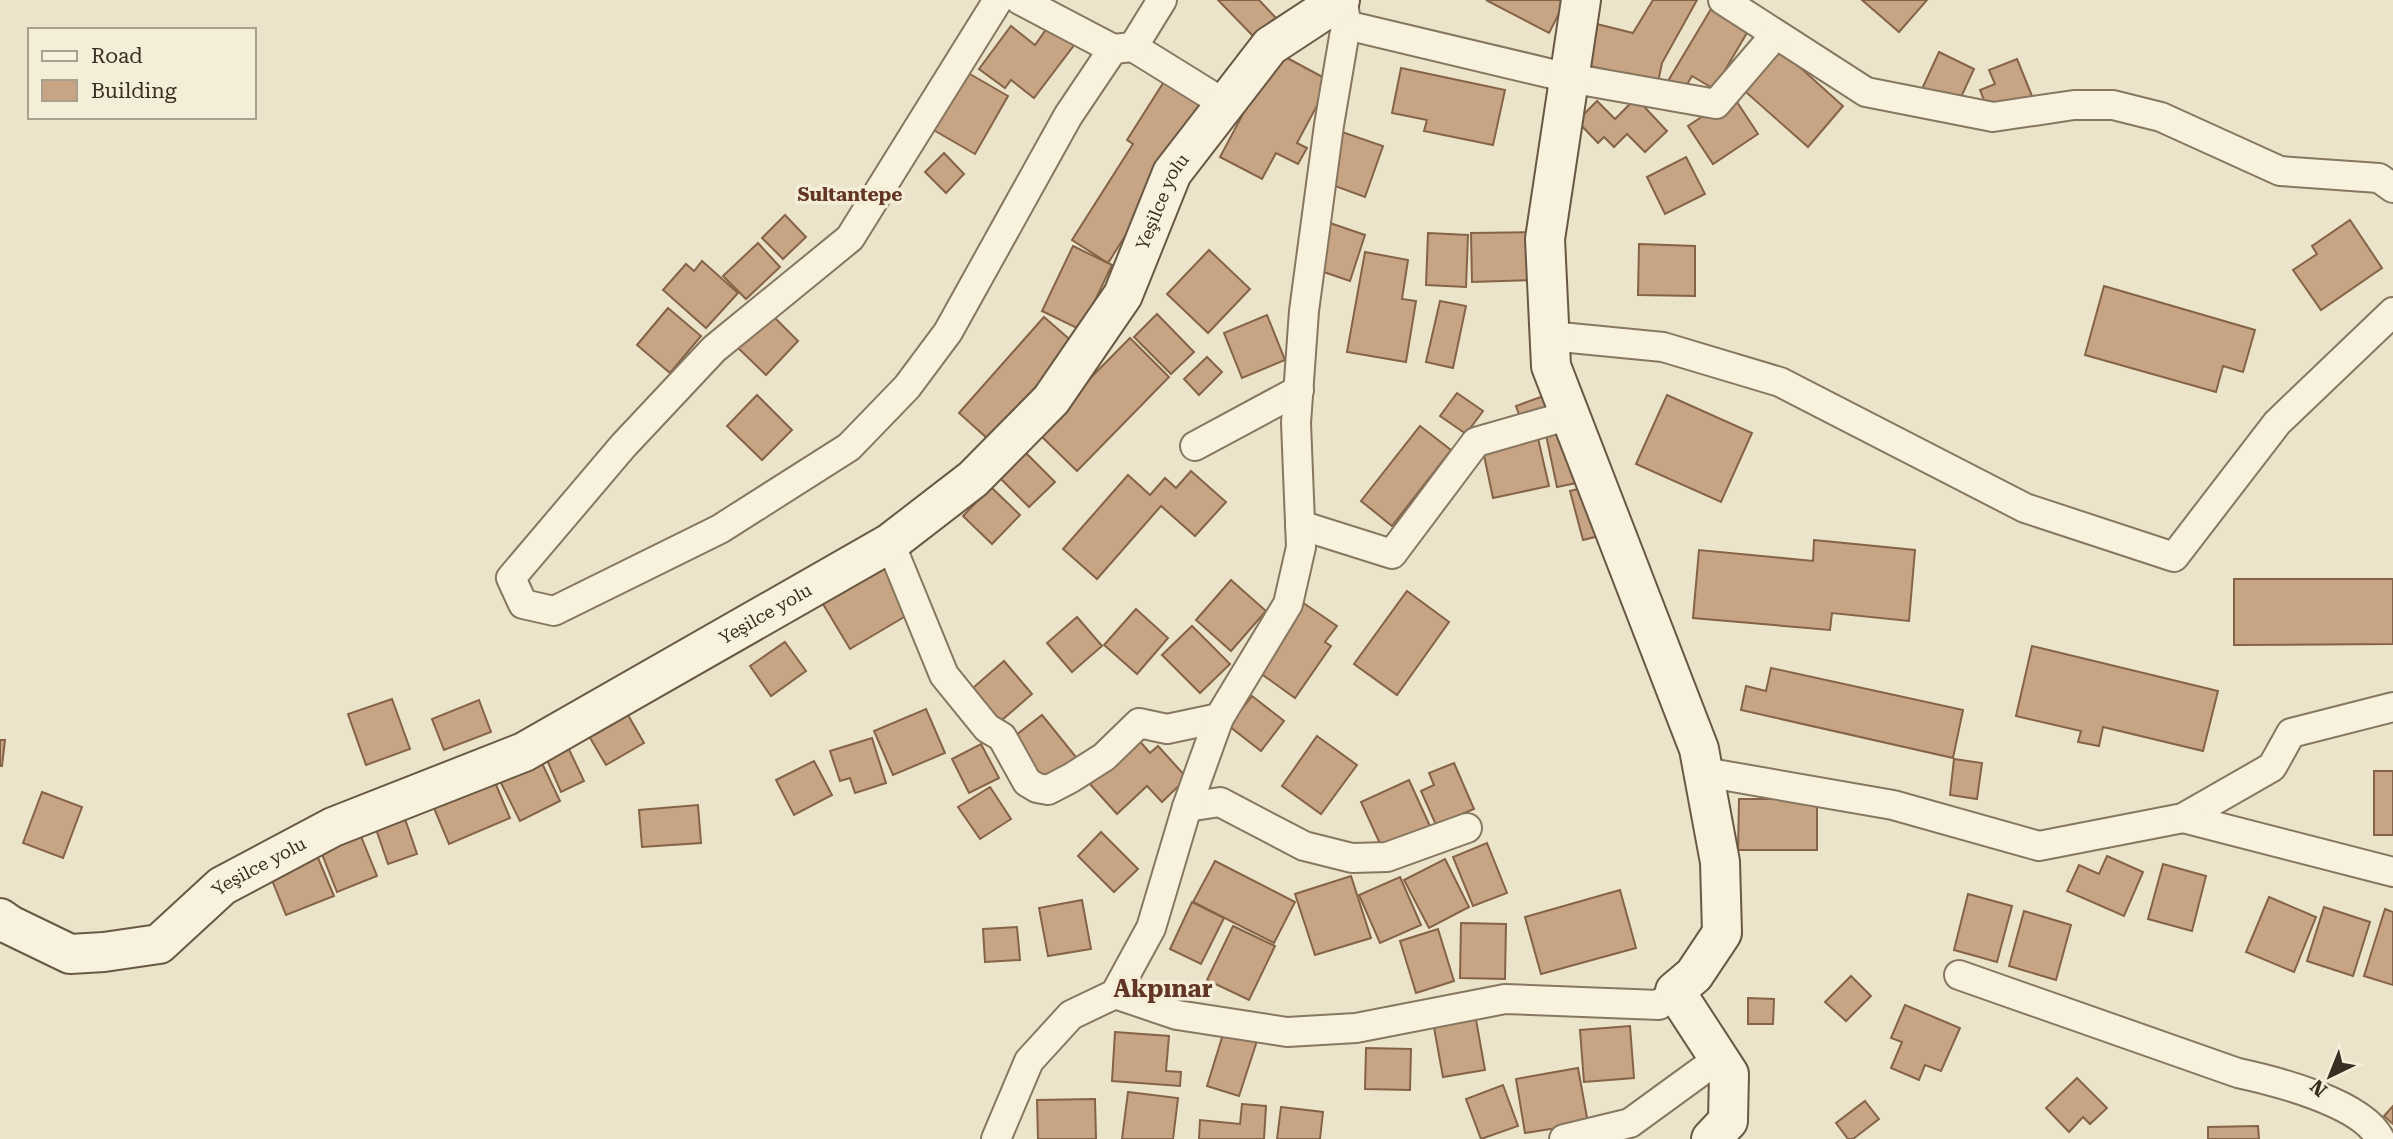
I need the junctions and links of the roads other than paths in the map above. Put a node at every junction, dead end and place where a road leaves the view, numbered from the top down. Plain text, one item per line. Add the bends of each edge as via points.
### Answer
1 (998, 0) edge
2 (1020, 0) edge
3 (1162, 0) edge
4 (1581, 0) edge
5 (1723, 0) edge
6 (1343, 8) edge
7 (1774, 35) junction
8 (1123, 48) junction
9 (1569, 78) junction
10 (1225, 104) junction
11 (2393, 188) edge
12 (2393, 313) edge
13 (1550, 336) junction
14 (1299, 390) junction
15 (1570, 415) junction
16 (1195, 446) dead end
17 (1300, 525) junction
18 (890, 542) junction
19 (2393, 706) edge
20 (1219, 718) junction
21 (1704, 772) junction
22 (1186, 807) junction
23 (2183, 818) junction
24 (1467, 828) dead end
25 (2393, 872) edge
26 (0, 918) edge
27 (1959, 975) dead end
28 (1675, 991) junction
29 (1115, 994) junction
30 (1718, 1059) junction
31 (996, 1139) edge
32 (1564, 1139) edge
33 (1711, 1139) edge
34 (2380, 1139) edge

1 - 8 street via 850,238 714,349 623,446 511,578 523,604 554,611 720,529 849,447 907,387 948,332 1068,116
2 - 8 street
3 - 8 street
4 - 9 main road
5 - 7 street
6 - 9 street
6 - 10 main road, Yeşilce yolu via 1270,46
6 - 14 street via 1304,311
7 - 9 street via 1716,104
7 - 11 street via 1866,92 1993,117 2074,105 2113,105 2161,117 2280,171 2379,178
8 - 10 street via 1165,67
9 - 13 main road via 1545,239
10 - 18 main road, Yeşilce yolu via 1172,173 1124,295 1051,400 973,479
12 - 13 street via 2277,423 2174,557 2025,508 1780,382 1664,347
13 - 15 main road via 1551,366
14 - 16 street
14 - 17 street
15 - 17 street via 1476,442 1392,554
15 - 21 main road
17 - 20 street via 1301,547 1288,604
18 - 20 street via 944,675 987,728 1002,737 1027,782 1037,788 1048,790 1104,757 1139,723 1167,729
18 - 26 main road, Yeşilce yolu via 524,752 333,827 222,886 159,944 71,954
19 - 23 street via 2291,733 2272,767
20 - 22 street
21 - 23 street via 1893,805 2039,846
21 - 28 main road via 1720,862 1721,933 1694,975
22 - 24 street via 1220,802 1304,846 1352,858 1387,856
22 - 29 street via 1151,928
23 - 25 street
27 - 34 street via 2238,1073 2285,1084 2352,1112 2375,1128
28 - 29 street via 1659,1005 1505,999 1356,1028 1287,1032 1177,1015
28 - 30 main road
29 - 31 street via 1071,1015 1029,1061
30 - 32 street via 1630,1123
30 - 33 main road via 1729,1074 1728,1121

